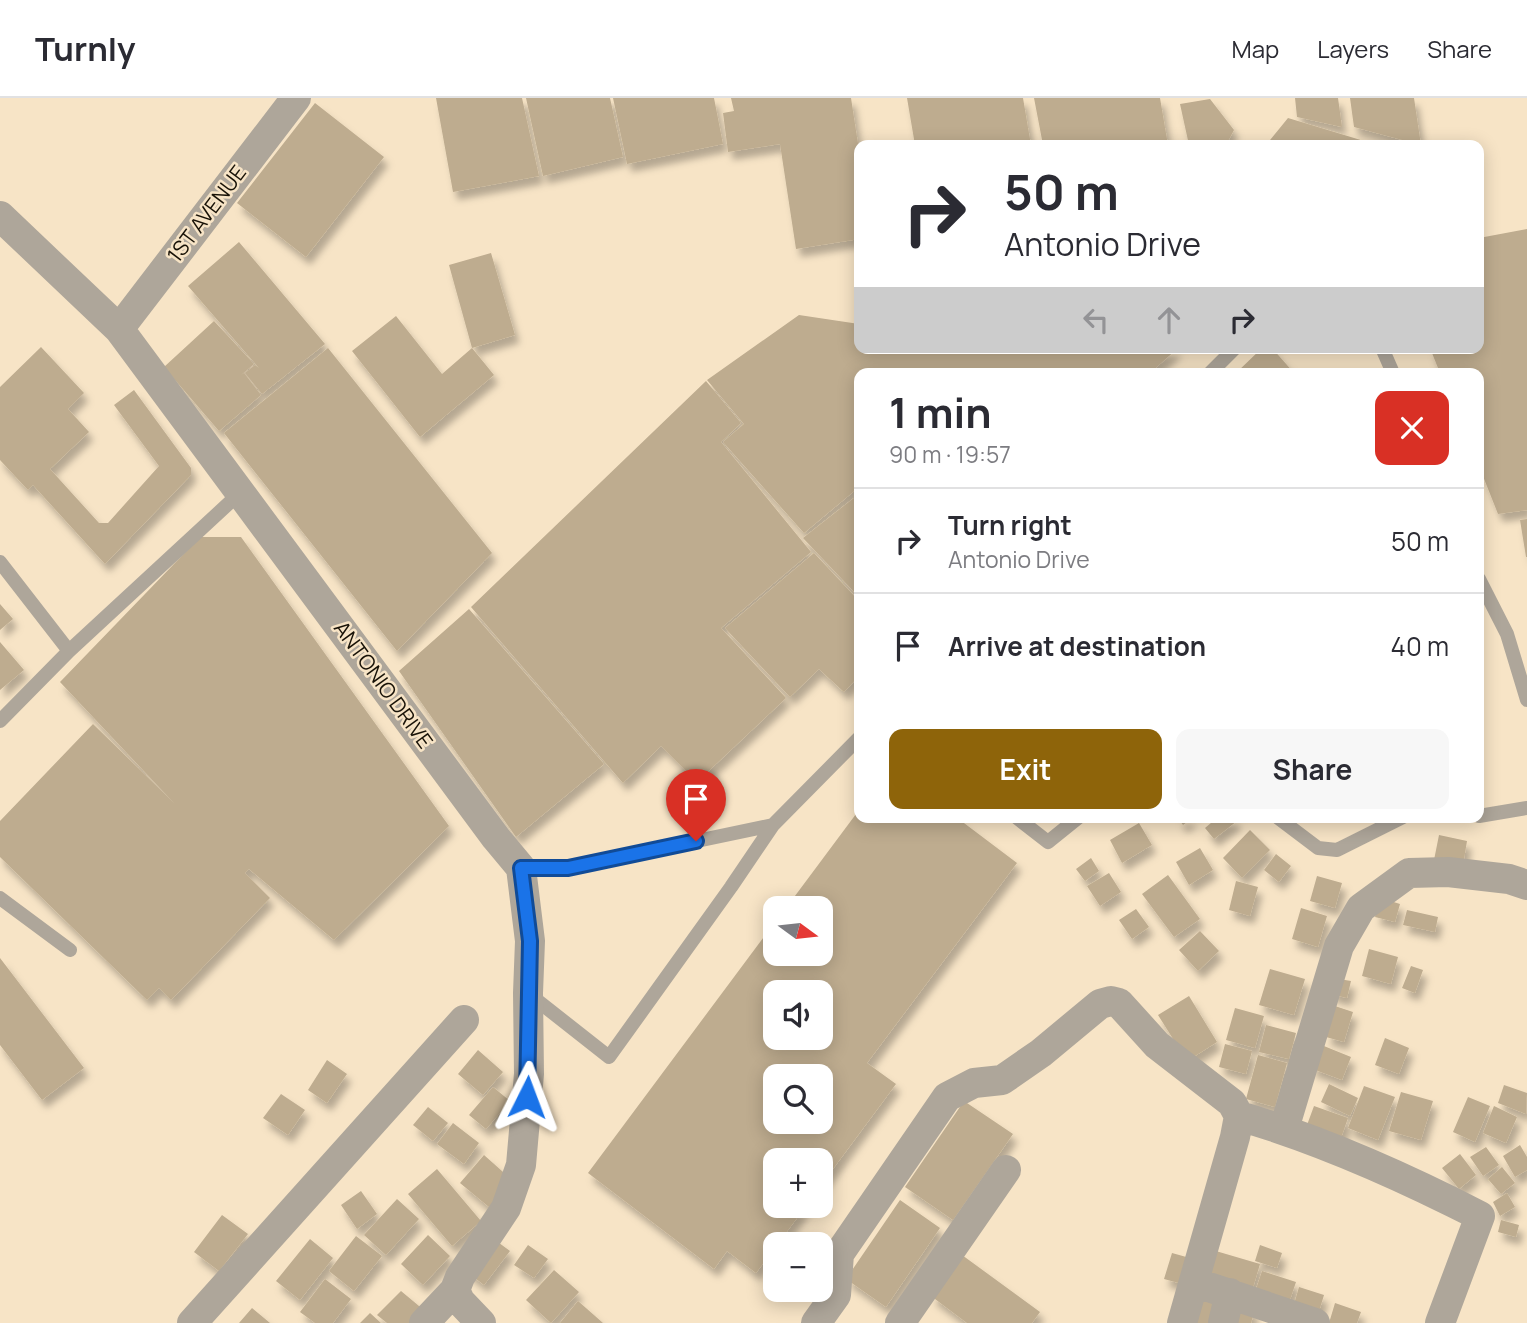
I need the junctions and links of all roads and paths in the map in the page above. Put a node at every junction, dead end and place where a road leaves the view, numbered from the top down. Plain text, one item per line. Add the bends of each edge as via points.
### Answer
1 (296, 98) edge
2 (0, 216) edge
3 (119, 330) junction
4 (1229, 354) edge
5 (1215, 368) edge
6 (241, 492) junction
7 (0, 562) edge
8 (1484, 589) edge
9 (69, 651) junction
10 (1527, 700) edge
11 (0, 721) edge
12 (854, 743) edge
13 (1527, 808) edge
14 (1484, 815) edge
15 (1024, 823) edge
16 (1072, 823) edge
17 (1285, 823) edge
18 (1392, 823) edge
19 (773, 825) junction
20 (521, 868) junction
21 (1527, 886) edge
22 (0, 898) edge
23 (70, 950) dead end
24 (528, 993) junction
25 (464, 1020) dead end
26 (1239, 1116) junction
27 (1284, 1129) junction
28 (1006, 1170) dead end
29 (1194, 1282) junction
30 (455, 1290) junction
31 (1230, 1293) junction
32 (192, 1323) edge
33 (424, 1323) edge
34 (481, 1323) edge
35 (816, 1323) edge
36 (901, 1323) edge
37 (1182, 1323) edge
38 (1223, 1323) edge
39 (1315, 1323) edge
40 (1440, 1323) edge

1 - 3 street, 1ST AVENUE
2 - 3 street, ANTONIO DRIVE
3 - 6 street, ANTONIO DRIVE
4 - 5 lane
6 - 9 lane
6 - 20 street, ANTONIO DRIVE
7 - 9 lane
8 - 10 lane via 1507,634
9 - 11 lane
12 - 19 lane
13 - 14 lane
15 - 16 lane via 1048,842
17 - 18 lane via 1318,848 1337,850
19 - 20 lane via 568,868
19 - 24 lane via 609,1057
20 - 24 street via 530,941
21 - 27 street via 1508,879 1448,872 1409,873 1361,908 1339,946
22 - 23 lane
24 - 30 street via 529,1074 521,1165 506,1208
25 - 32 street
26 - 27 street
26 - 29 street
26 - 35 street via 1231,1103 1157,1045 1119,1003 1100,1004 1002,1080 974,1083 947,1097 839,1254 836,1295
27 - 40 street via 1389,1171 1480,1216
28 - 36 street
29 - 31 street
29 - 37 street
30 - 33 street
30 - 34 street
31 - 38 street
31 - 39 street

